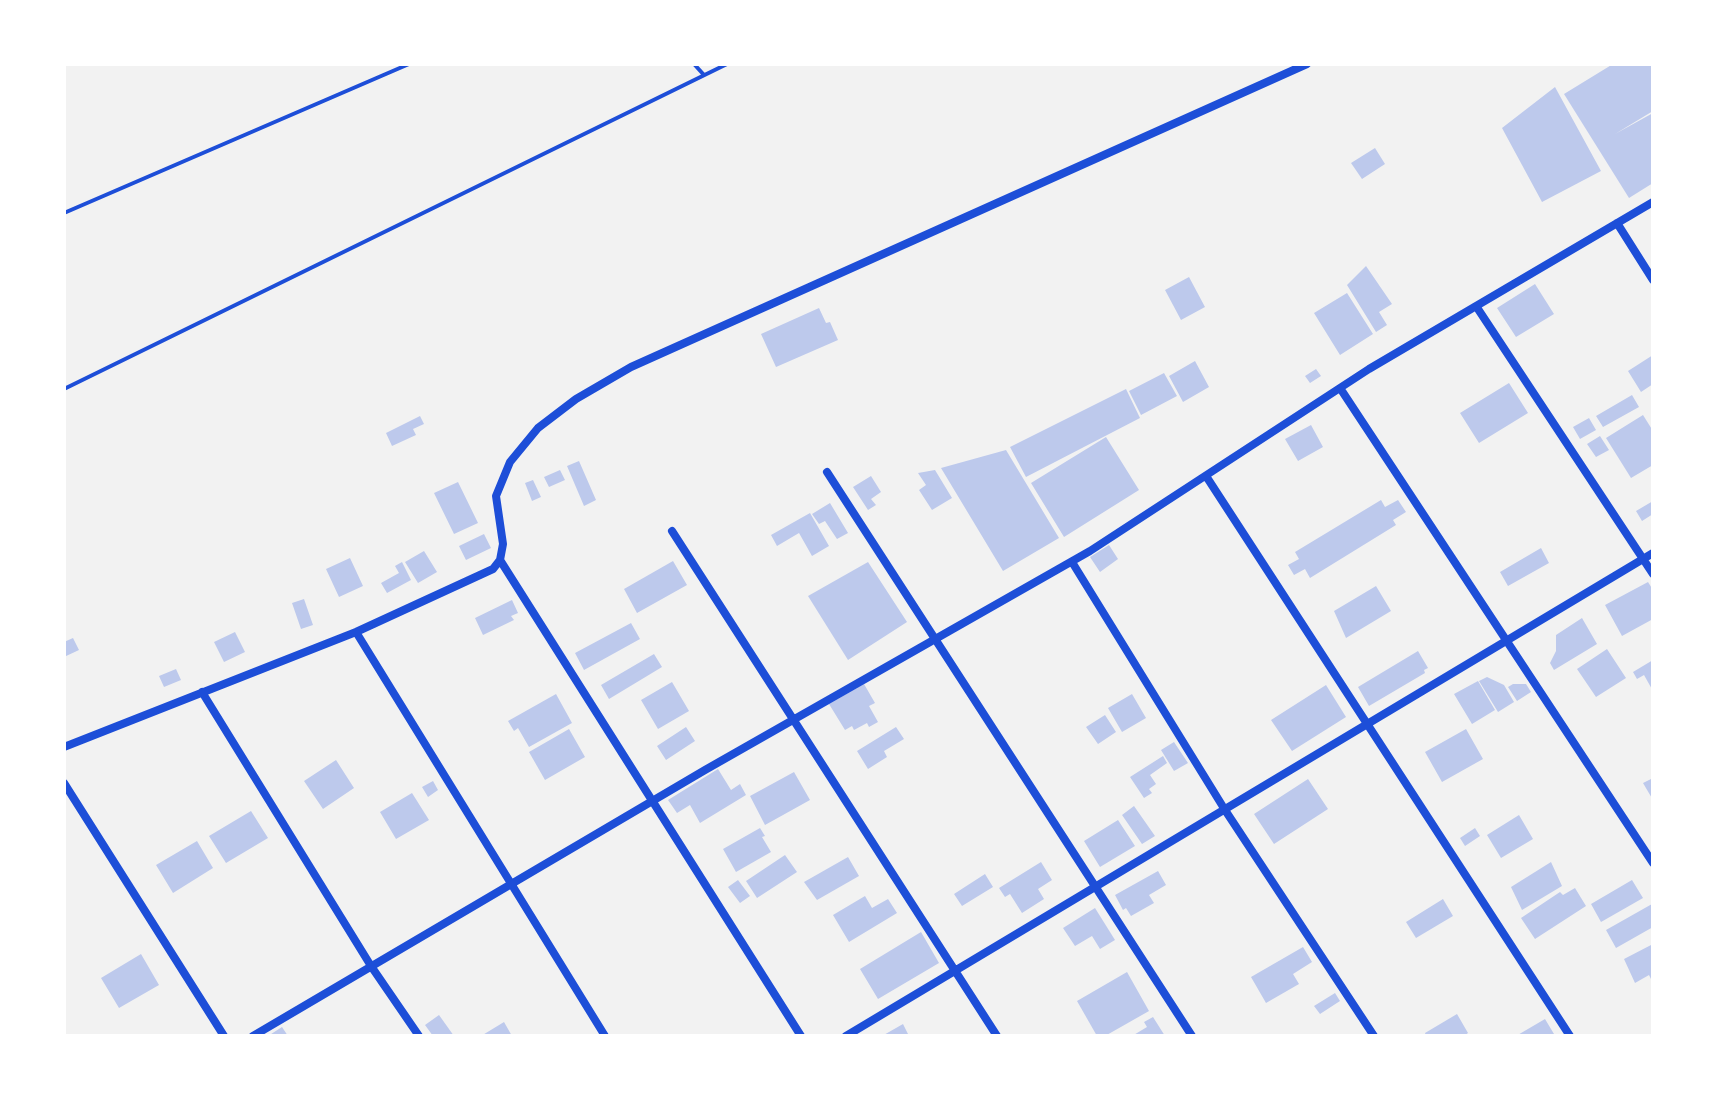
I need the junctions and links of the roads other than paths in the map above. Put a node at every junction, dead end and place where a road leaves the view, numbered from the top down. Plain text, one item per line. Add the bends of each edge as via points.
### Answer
1 (409, 64) edge
2 (694, 64) edge
3 (727, 64) edge
4 (1307, 64) edge
5 (704, 75) junction
6 (1653, 202) edge
7 (64, 213) edge
8 (1617, 223) junction
9 (1653, 280) edge
10 (1476, 306) junction
11 (1340, 388) junction
12 (64, 389) edge
13 (827, 472) dead end
14 (1206, 476) junction
15 (672, 531) dead end
16 (1653, 553) edge
17 (1643, 559) junction
18 (500, 560) junction
19 (1072, 562) junction
20 (1653, 574) edge
21 (356, 632) junction
22 (936, 639) junction
23 (1507, 640) junction
24 (202, 692) junction
25 (794, 720) junction
26 (1366, 725) junction
27 (64, 747) edge
28 (64, 783) edge
29 (651, 802) junction
30 (1225, 810) junction
31 (1653, 863) edge
32 (512, 883) junction
33 (1096, 886) junction
34 (371, 966) junction
35 (955, 971) junction
36 (224, 1036) edge
37 (253, 1036) edge
38 (419, 1036) edge
39 (605, 1036) edge
40 (801, 1036) edge
41 (846, 1036) edge
42 (997, 1036) edge
43 (1192, 1036) edge
44 (1374, 1036) edge
45 (1570, 1036) edge

1 - 7 lane
2 - 5 lane
3 - 5 lane
4 - 18 street via 631,367 576,399 538,428 510,462 496,496
5 - 12 lane
6 - 8 street
8 - 9 street
8 - 10 street
10 - 11 street
10 - 17 street
11 - 14 street
11 - 23 street
13 - 22 street
14 - 19 street
14 - 26 street
15 - 25 street
16 - 17 street
17 - 20 street
17 - 23 street
18 - 21 street via 493,569
18 - 29 street
19 - 22 street
19 - 30 street
21 - 24 street
21 - 32 street
22 - 25 street
22 - 33 street
23 - 26 street
23 - 31 street
24 - 27 street
24 - 34 street
25 - 29 street
25 - 35 street
26 - 30 street
26 - 45 street
28 - 36 street
29 - 32 street
29 - 40 street
30 - 33 street
30 - 44 street
32 - 34 street
32 - 39 street
33 - 35 street
33 - 43 street
34 - 37 street
34 - 38 street
35 - 41 street
35 - 42 street

